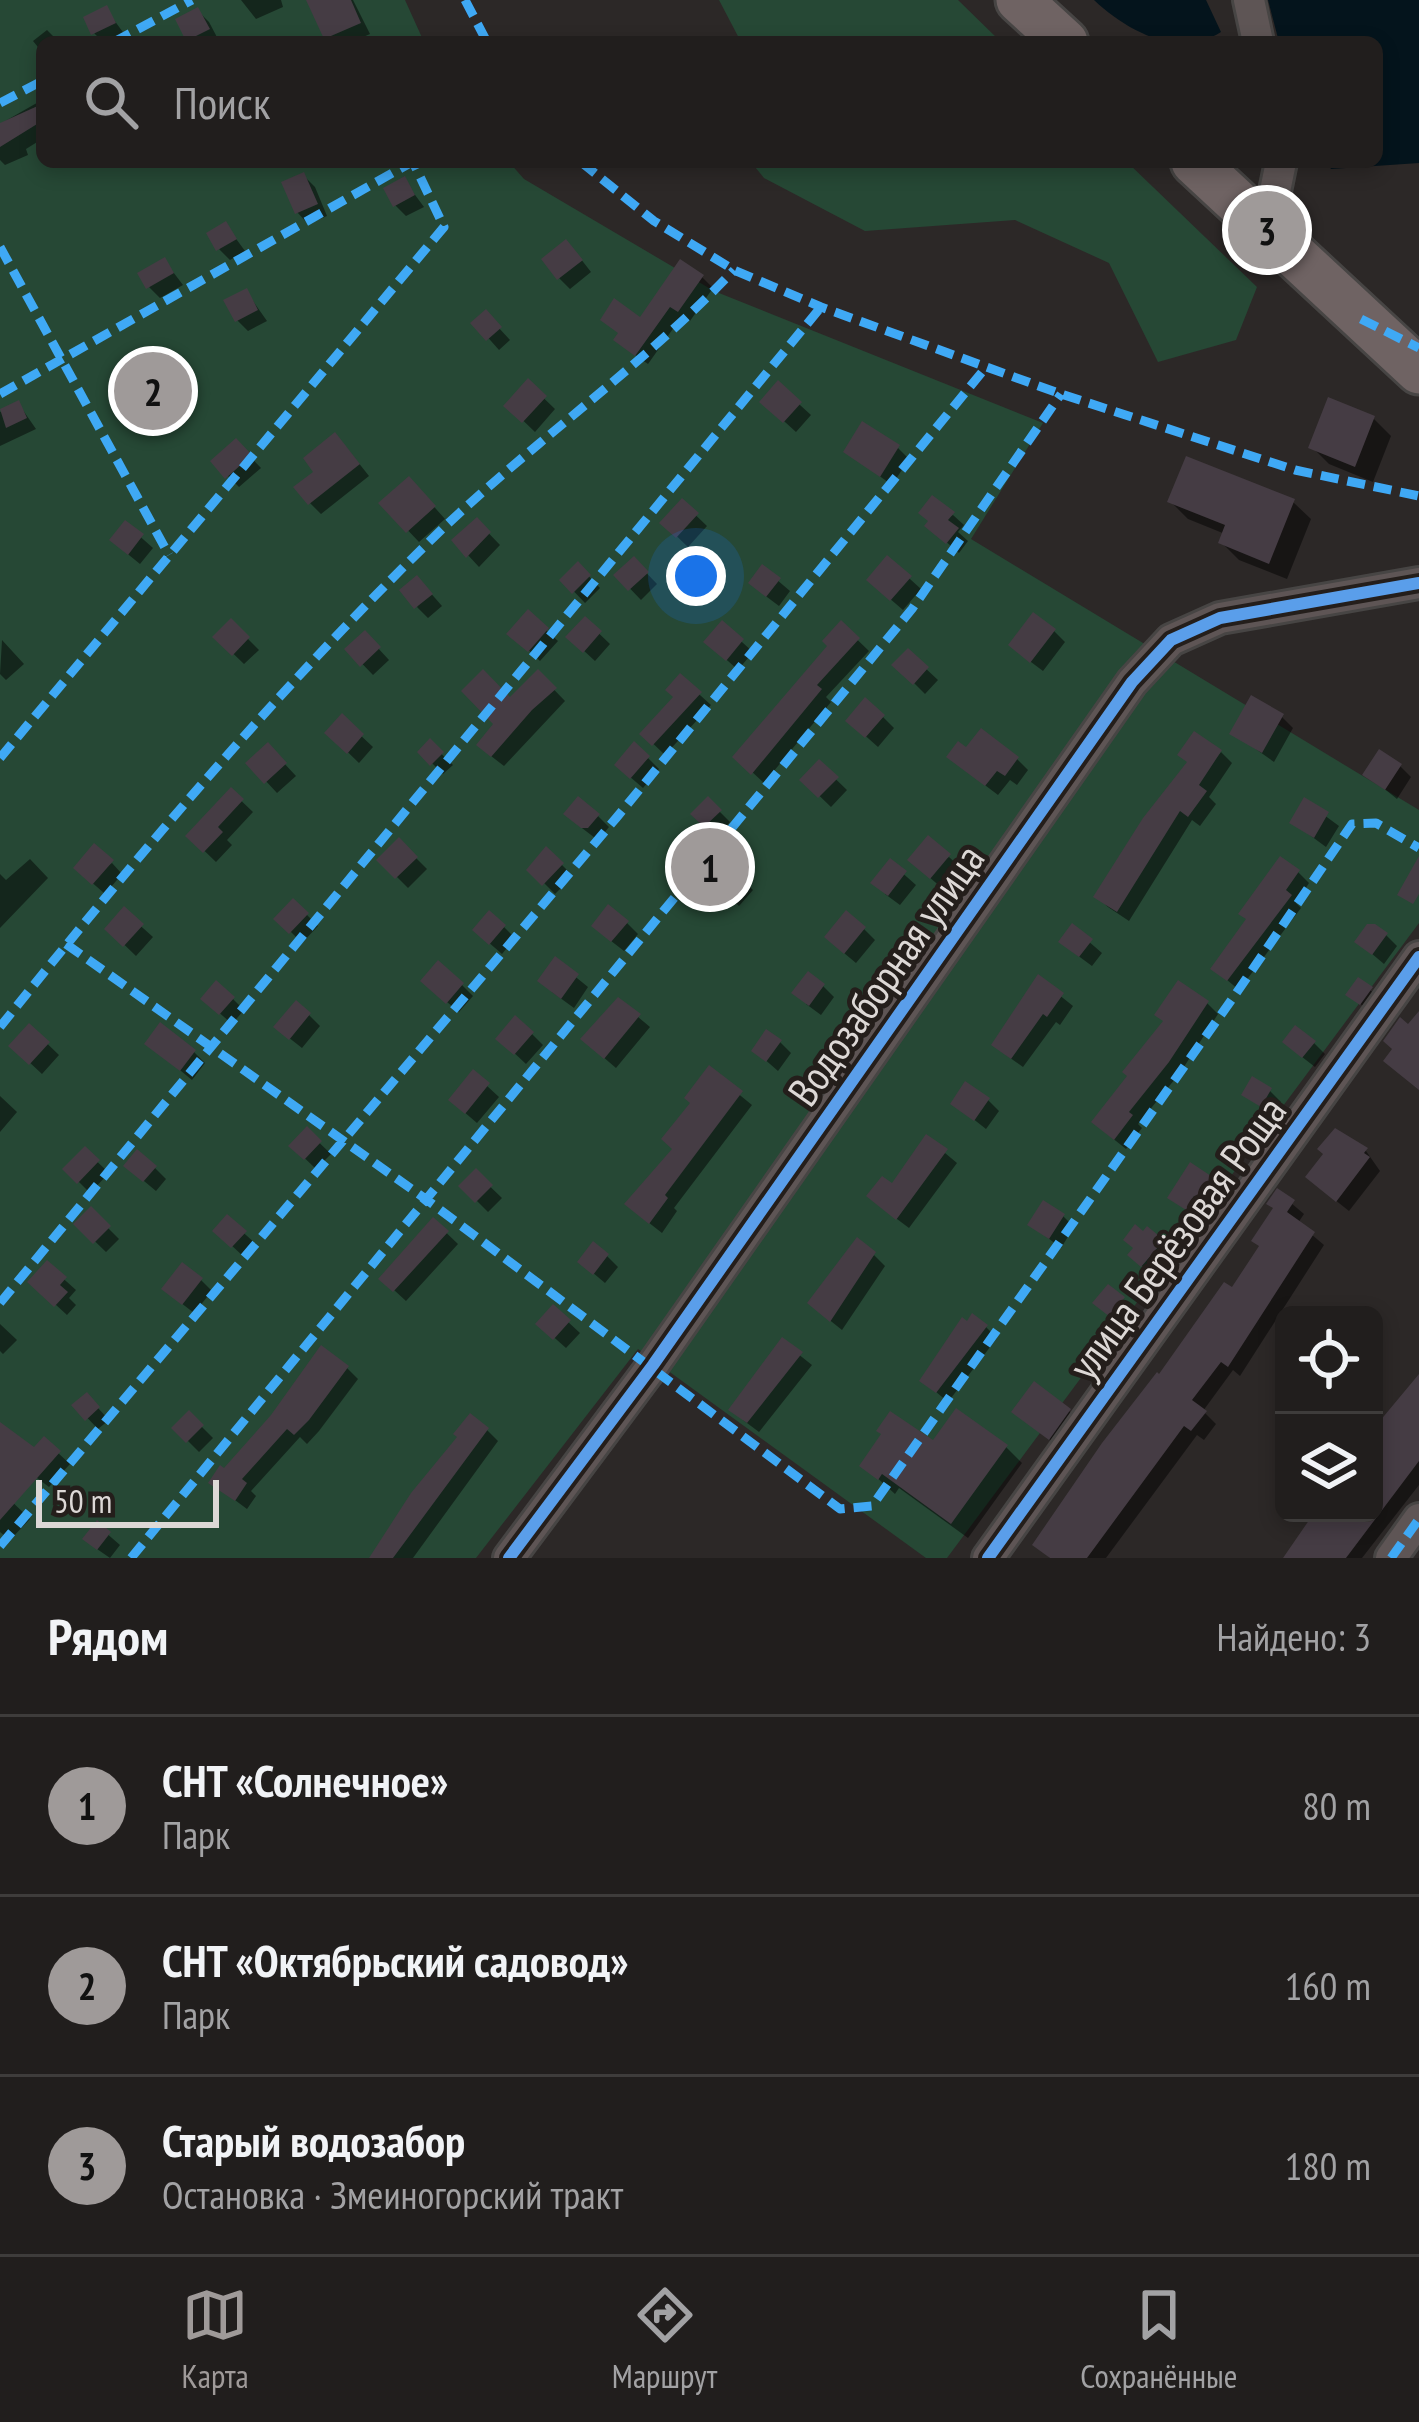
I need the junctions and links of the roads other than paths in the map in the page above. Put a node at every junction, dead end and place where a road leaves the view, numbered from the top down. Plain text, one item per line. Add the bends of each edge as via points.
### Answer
1 (1019, 0) edge
2 (1249, 0) edge
3 (1058, 36) edge
4 (1257, 36) edge
5 (1201, 168) edge
6 (1280, 168) edge
7 (1268, 230) junction
8 (1419, 371) edge
9 (1419, 583) edge
10 (1419, 957) edge
11 (1419, 1519) edge
12 (509, 1558) edge
13 (988, 1558) edge
14 (1391, 1558) edge

1 - 3 highway
2 - 4 street
5 - 7 highway
6 - 7 street
7 - 8 highway
9 - 12 street, Водозаборная улица via 1220,618 1171,640 1132,682 653,1366
10 - 13 street, улица Берёзовая Роща
11 - 14 street

